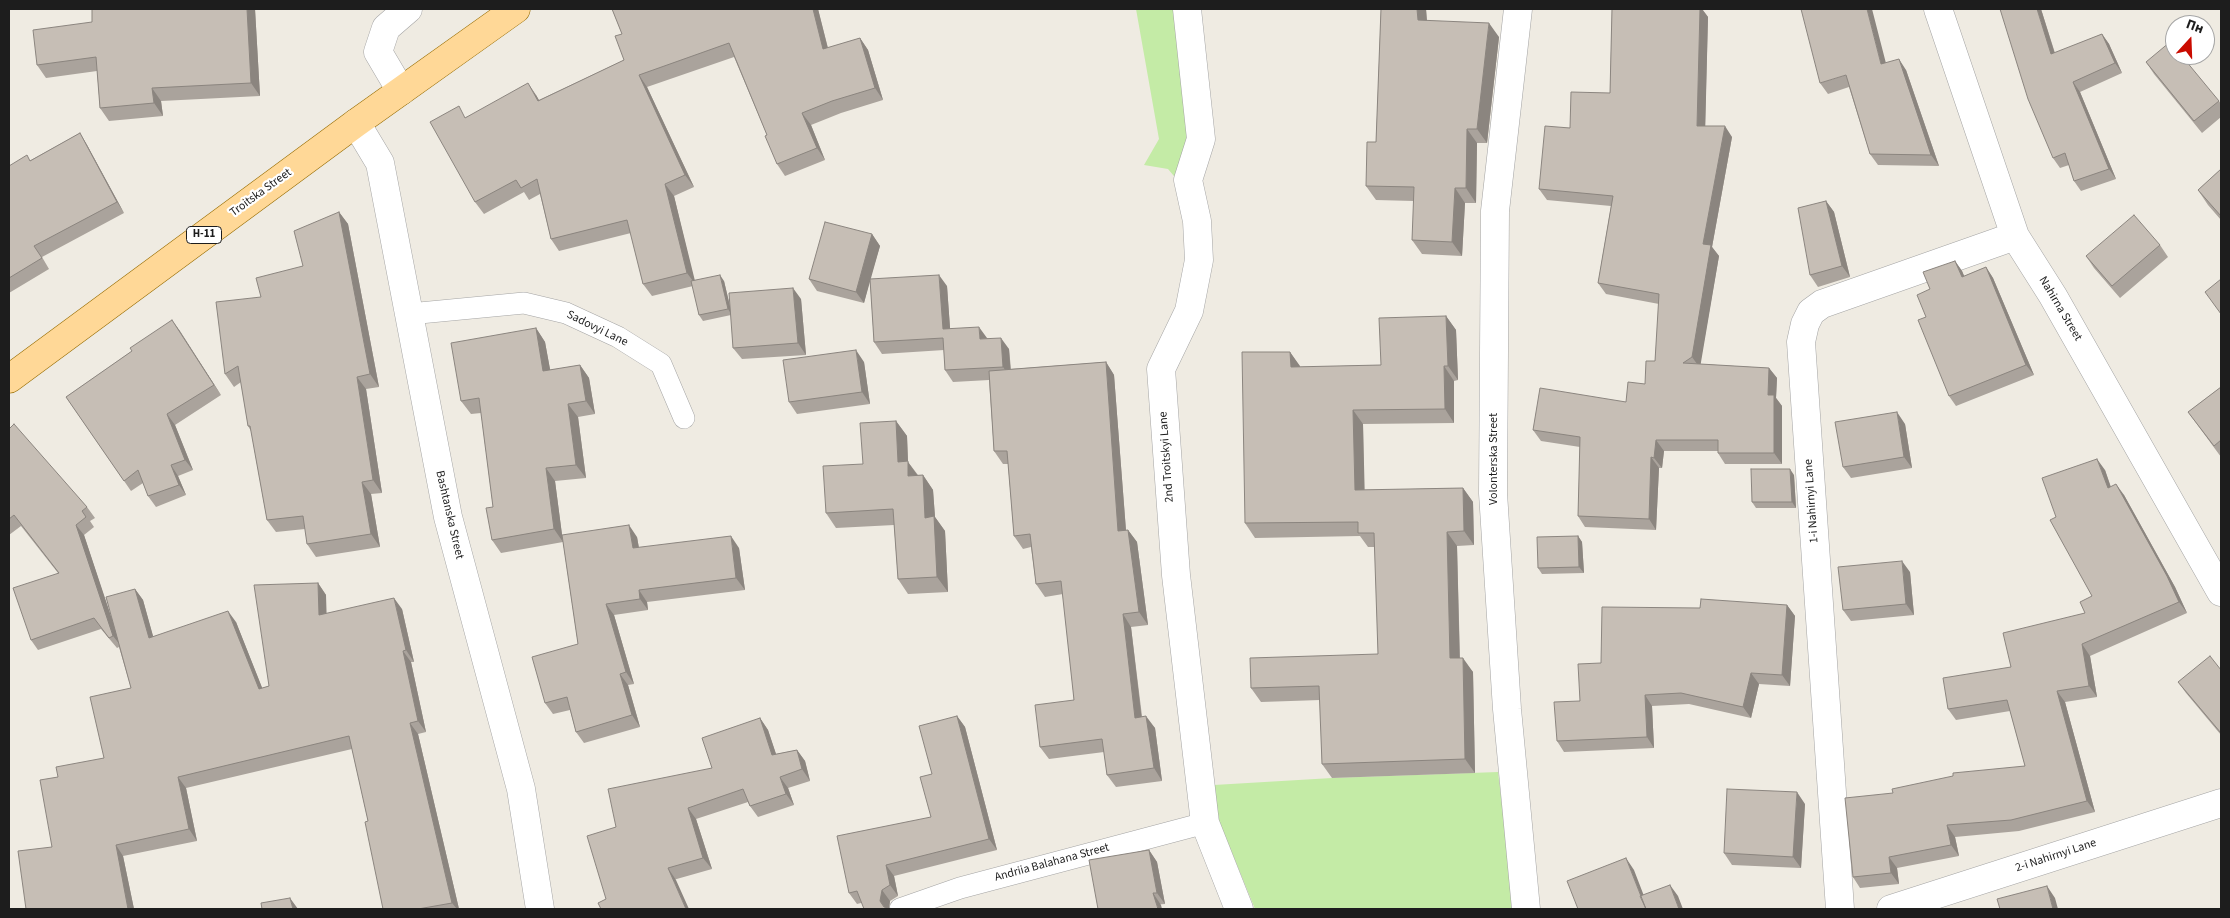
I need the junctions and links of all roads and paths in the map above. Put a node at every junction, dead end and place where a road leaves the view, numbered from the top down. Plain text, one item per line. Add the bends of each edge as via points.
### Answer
1 (408, 9) edge
2 (516, 9) edge
3 (1187, 9) edge
4 (1518, 9) edge
5 (1938, 9) edge
6 (400, 90) junction
7 (356, 123) junction
8 (2015, 236) junction
9 (409, 314) junction
10 (9, 379) edge
11 (684, 418) dead end
12 (2221, 592) edge
13 (2221, 803) edge
14 (1205, 823) junction
15 (540, 909) edge
16 (900, 909) edge
17 (1239, 909) edge
18 (1526, 909) edge
19 (1840, 909) edge
20 (1891, 909) edge

1 - 6 street via 386,28 378,52
2 - 6 main road, Troitska Street / Н-11
3 - 14 street, 2nd Troitskyi Lane via 1201,139 1188,180 1199,260 1189,311 1161,369 1176,575
4 - 18 street, Volonterska Street via 1495,210 1494,493 1506,709
5 - 8 street, Nahirna Street
6 - 7 main road, Troitska Street / Н-11
7 - 9 street, Bashtanska Street via 380,163
7 - 10 main road, Troitska Street / Н-11
8 - 12 street, Nahirna Street via 2053,296
8 - 19 street, 1-i Nahirnyi Lane via 1822,304 1811,312 1805,324 1801,342
9 - 11 lane, Sadovyi Lane via 524,304 566,313 618,337 661,364
9 - 15 street, Bashtanska Street via 448,518 521,789
13 - 20 street, 2-i Nahirnyi Lane
14 - 16 lane, Andriia Balahana Street via 960,888
14 - 17 street, 2nd Troitskyi Lane

